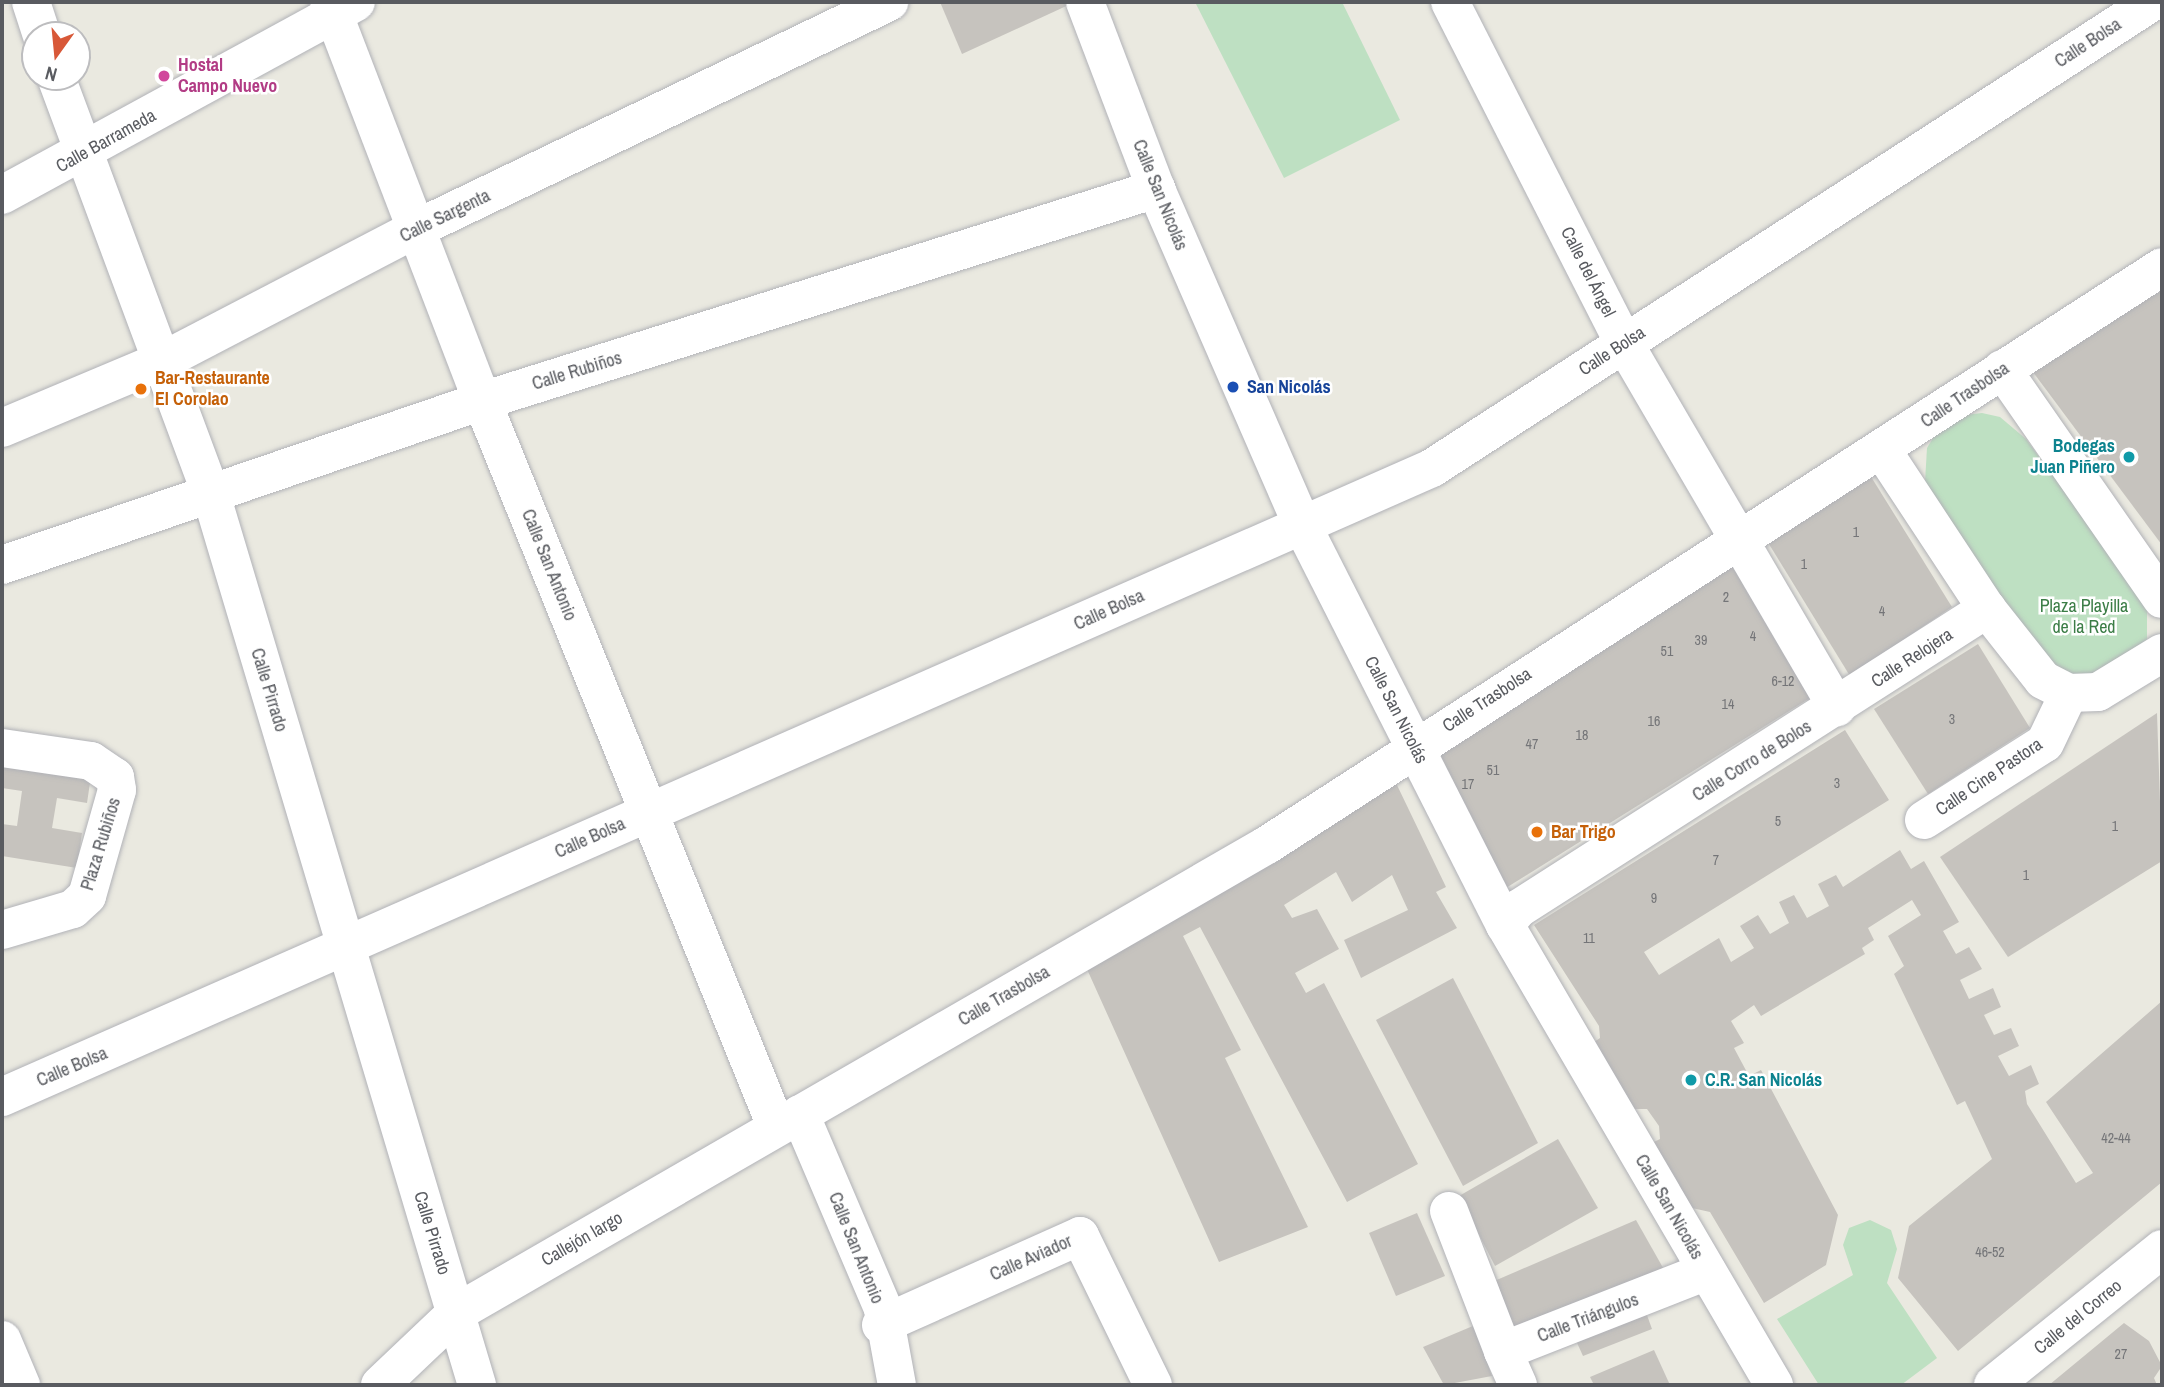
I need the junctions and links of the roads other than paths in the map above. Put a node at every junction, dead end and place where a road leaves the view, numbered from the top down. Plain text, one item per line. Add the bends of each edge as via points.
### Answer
1 (31, 2) edge
2 (889, 2) edge
3 (1085, 2) edge
4 (1450, 2) edge
5 (2152, 2) edge
6 (340, 6) edge
7 (37, 21) edge
8 (61, 91) edge
9 (82, 155) junction
10 (1156, 189) junction
11 (2, 195) edge
12 (416, 229) junction
13 (2162, 267) edge
14 (1624, 343) junction
15 (166, 359) junction
16 (2002, 369) junction
17 (482, 401) junction
18 (2, 428) edge
19 (1882, 450) junction
20 (210, 491) junction
21 (1302, 525) junction
22 (1736, 536) junction
23 (2, 565) edge
24 (2162, 599) edge
25 (1987, 609) junction
26 (2162, 653) edge
27 (2069, 692) junction
28 (1837, 707) junction
29 (2, 748) edge
30 (1415, 748) junction
31 (650, 811) junction
32 (1924, 820) dead end
33 (1505, 925) junction
34 (2, 930) edge
35 (346, 948) junction
36 (2, 1097) edge
37 (788, 1120) junction
38 (1449, 1210) dead end
39 (2162, 1249) edge
40 (1707, 1272) junction
41 (456, 1313) junction
42 (881, 1325) junction
43 (2, 1340) edge
44 (1503, 1351) junction
45 (21, 1385) edge
46 (380, 1385) edge
47 (477, 1385) edge
48 (897, 1385) edge
49 (1153, 1385) edge
50 (1518, 1385) edge
51 (1774, 1385) edge
52 (1993, 1385) edge

1 - 7 street
2 - 12 street, Calle Sargenta
3 - 10 street, Calle San Nicolás
4 - 14 street, Calle del Ángel
5 - 14 street, Calle Bolsa
6 - 9 street, Calle Barrameda
6 - 12 street, Calle San Antonio
8 - 9 street, Calle Pirrado
9 - 11 street, Calle Barrameda
9 - 15 street, Calle Pirrado
10 - 17 street, Calle Rubiños
10 - 21 street, Calle San Nicolás
12 - 15 street, Calle Sargenta
12 - 17 street, Calle San Antonio
13 - 16 street, Calle Trasbolsa
14 - 21 street, Calle Bolsa via 1432,468
14 - 22 street, Calle del Ángel
15 - 18 street, Calle Sargenta
15 - 20 street, Calle Pirrado
16 - 19 street, Calle Trasbolsa
16 - 24 street
17 - 20 street, Calle Rubiños
17 - 31 street, Calle San Antonio
19 - 22 street, Calle Trasbolsa
19 - 25 street
20 - 23 street, Calle Rubiños
20 - 35 street, Calle Pirrado
21 - 30 street, Calle San Nicolás
21 - 31 street, Calle Bolsa
22 - 28 street
22 - 30 street, Calle Trasbolsa
25 - 27 street via 2033,670
25 - 28 street, Calle Relojera
26 - 27 street via 2111,687
27 - 32 street, Calle Cine Pastora via 2045,743
28 - 33 street, Calle Corro de Bolos via 1518,909
29 - 34 street, Plaza Rubiños via 91,761 115,777 117,790 87,896 73,909
30 - 33 street, Calle San Nicolás
30 - 37 street, Calle Trasbolsa via 1266,845
31 - 35 street, Calle Bolsa
31 - 37 street, Calle San Antonio
33 - 40 street, Calle San Nicolás
35 - 36 street, Calle Bolsa
35 - 41 street, Calle Pirrado
37 - 41 street, Callejón largo
37 - 42 street, Calle San Antonio via 883,1309
38 - 44 street
39 - 52 street, Calle del Correo
40 - 44 street, Calle Triángulos
40 - 51 street, Calle San Nicolás
41 - 46 street, Callejón largo
41 - 47 street, Calle Pirrado
42 - 48 street, Calle San Antonio
42 - 49 street, Calle Aviador via 1080,1236
43 - 45 street
44 - 50 street

